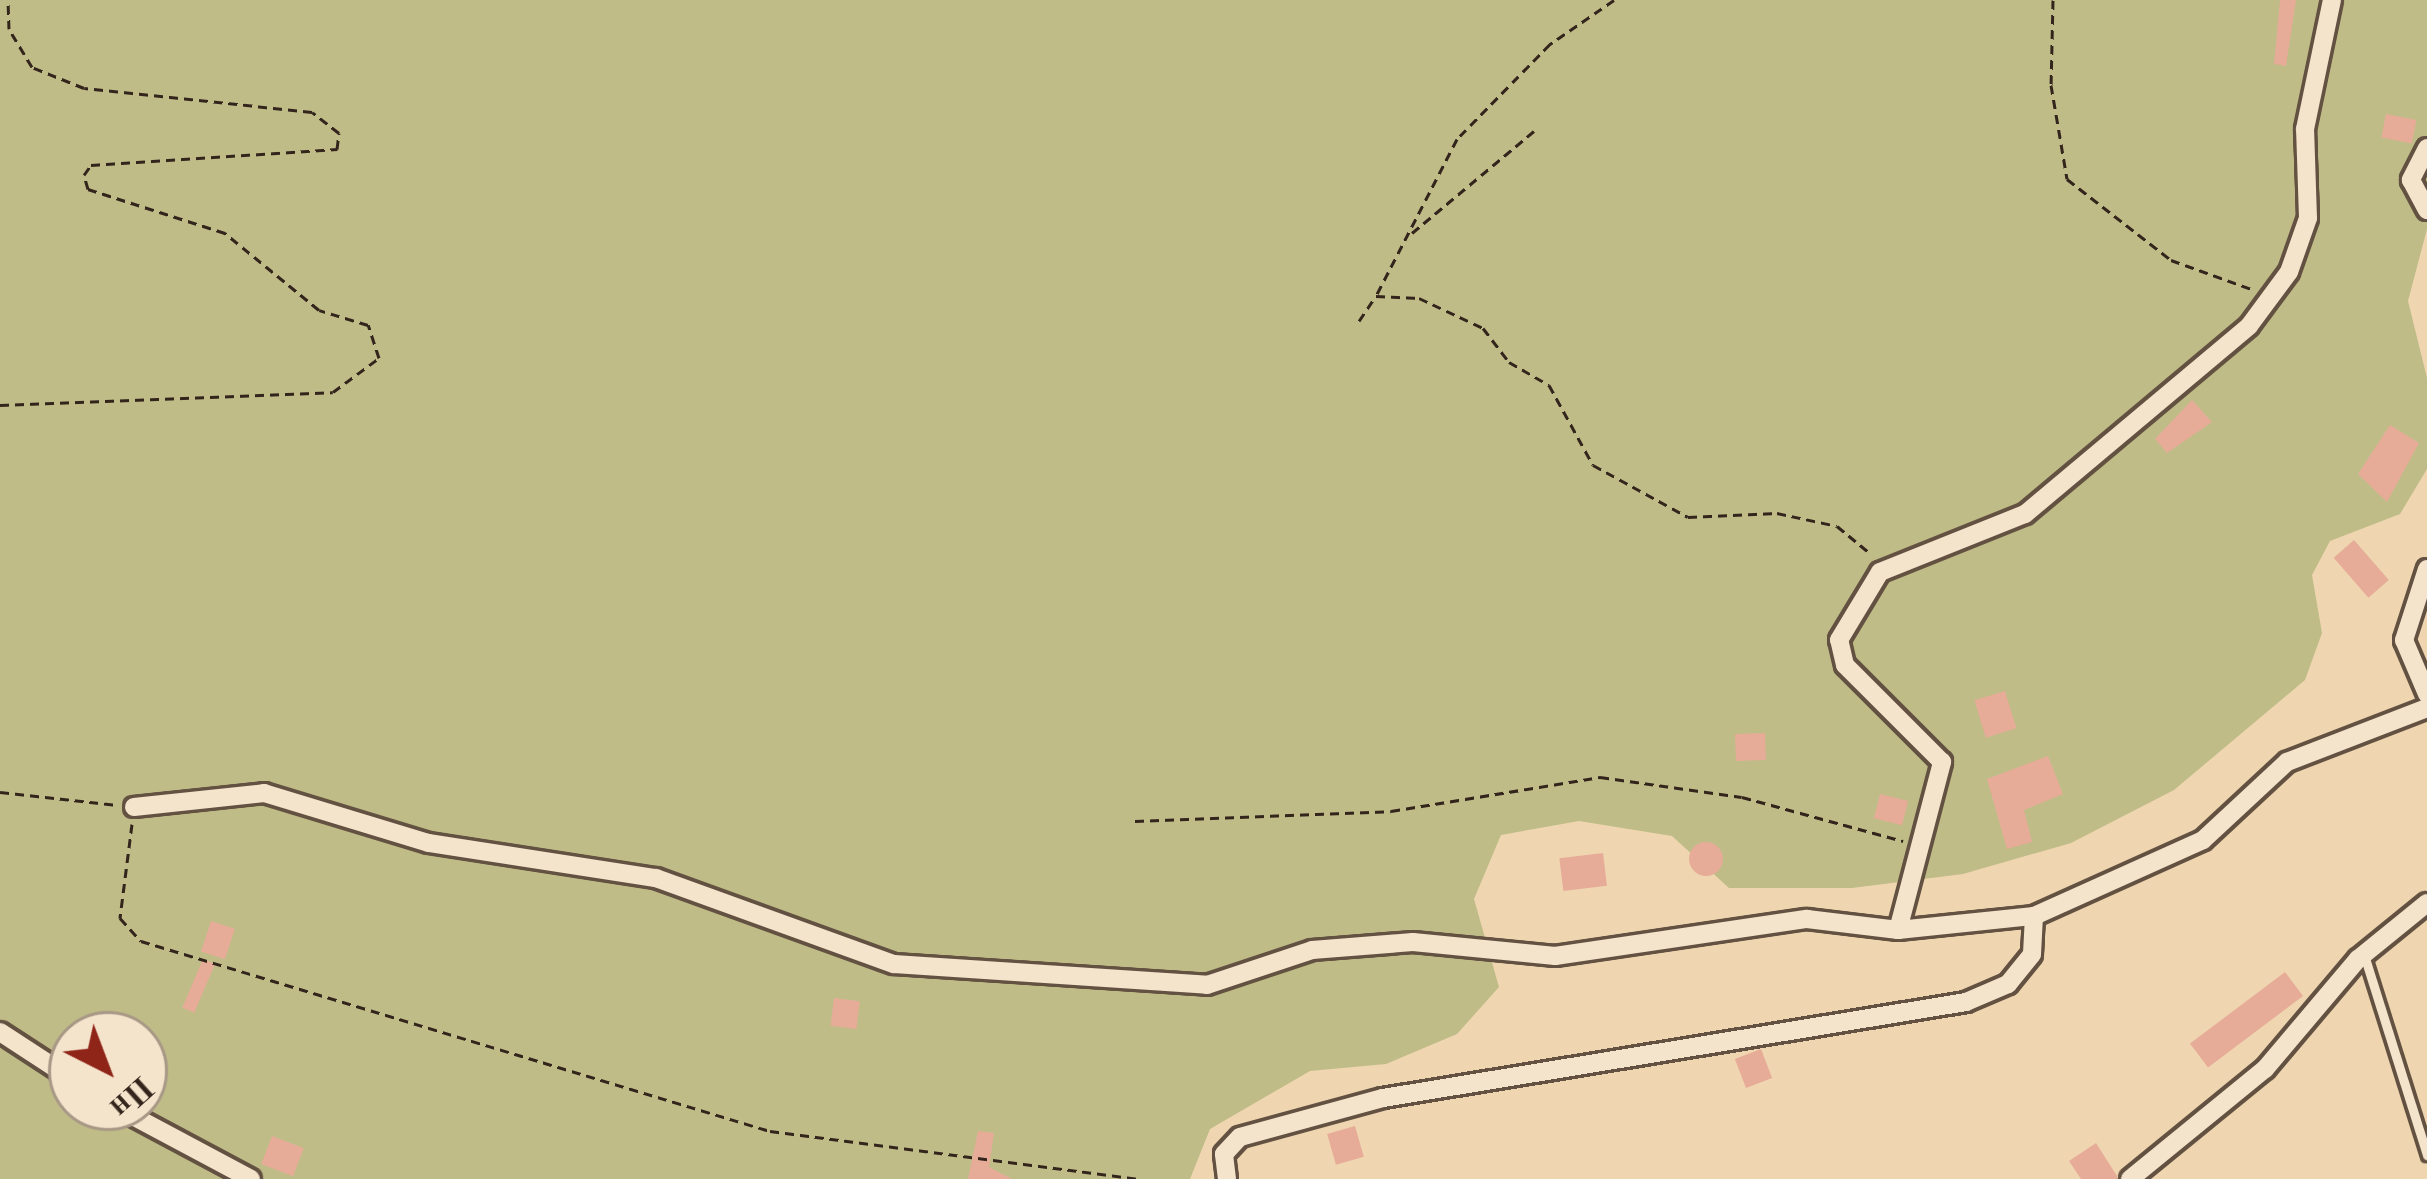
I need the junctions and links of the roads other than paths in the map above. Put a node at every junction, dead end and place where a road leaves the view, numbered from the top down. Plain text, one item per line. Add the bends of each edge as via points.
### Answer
1 (2332, 0) edge
2 (2427, 148) edge
3 (2427, 210) edge
4 (2427, 569) edge
5 (2427, 694) edge
6 (2427, 708) edge
7 (134, 807) road end
8 (2427, 903) edge
9 (2034, 916) junction
10 (1898, 930) junction
11 (2363, 955) junction
12 (0, 1032) edge
13 (48, 1063) edge
14 (161, 1131) edge
15 (2427, 1155) edge
16 (251, 1179) edge
17 (1227, 1179) edge
18 (2130, 1179) edge

1 - 10 street via 2305,129 2308,218 2271,297 2025,514 1880,572 1838,653 1942,762 1912,844
2 - 3 street via 2411,181
4 - 5 street via 2404,640
6 - 9 street via 2287,763 2204,840
7 - 10 street via 264,793 429,843 656,878 894,964 1207,985 1312,950 1414,942 1555,956 1807,919
8 - 11 street
9 - 10 street
9 - 17 street via 2032,954 2008,984 1966,1002 1383,1098 1240,1137 1224,1154
11 - 15 lane
11 - 18 street via 2265,1069
12 - 13 street
14 - 16 street

